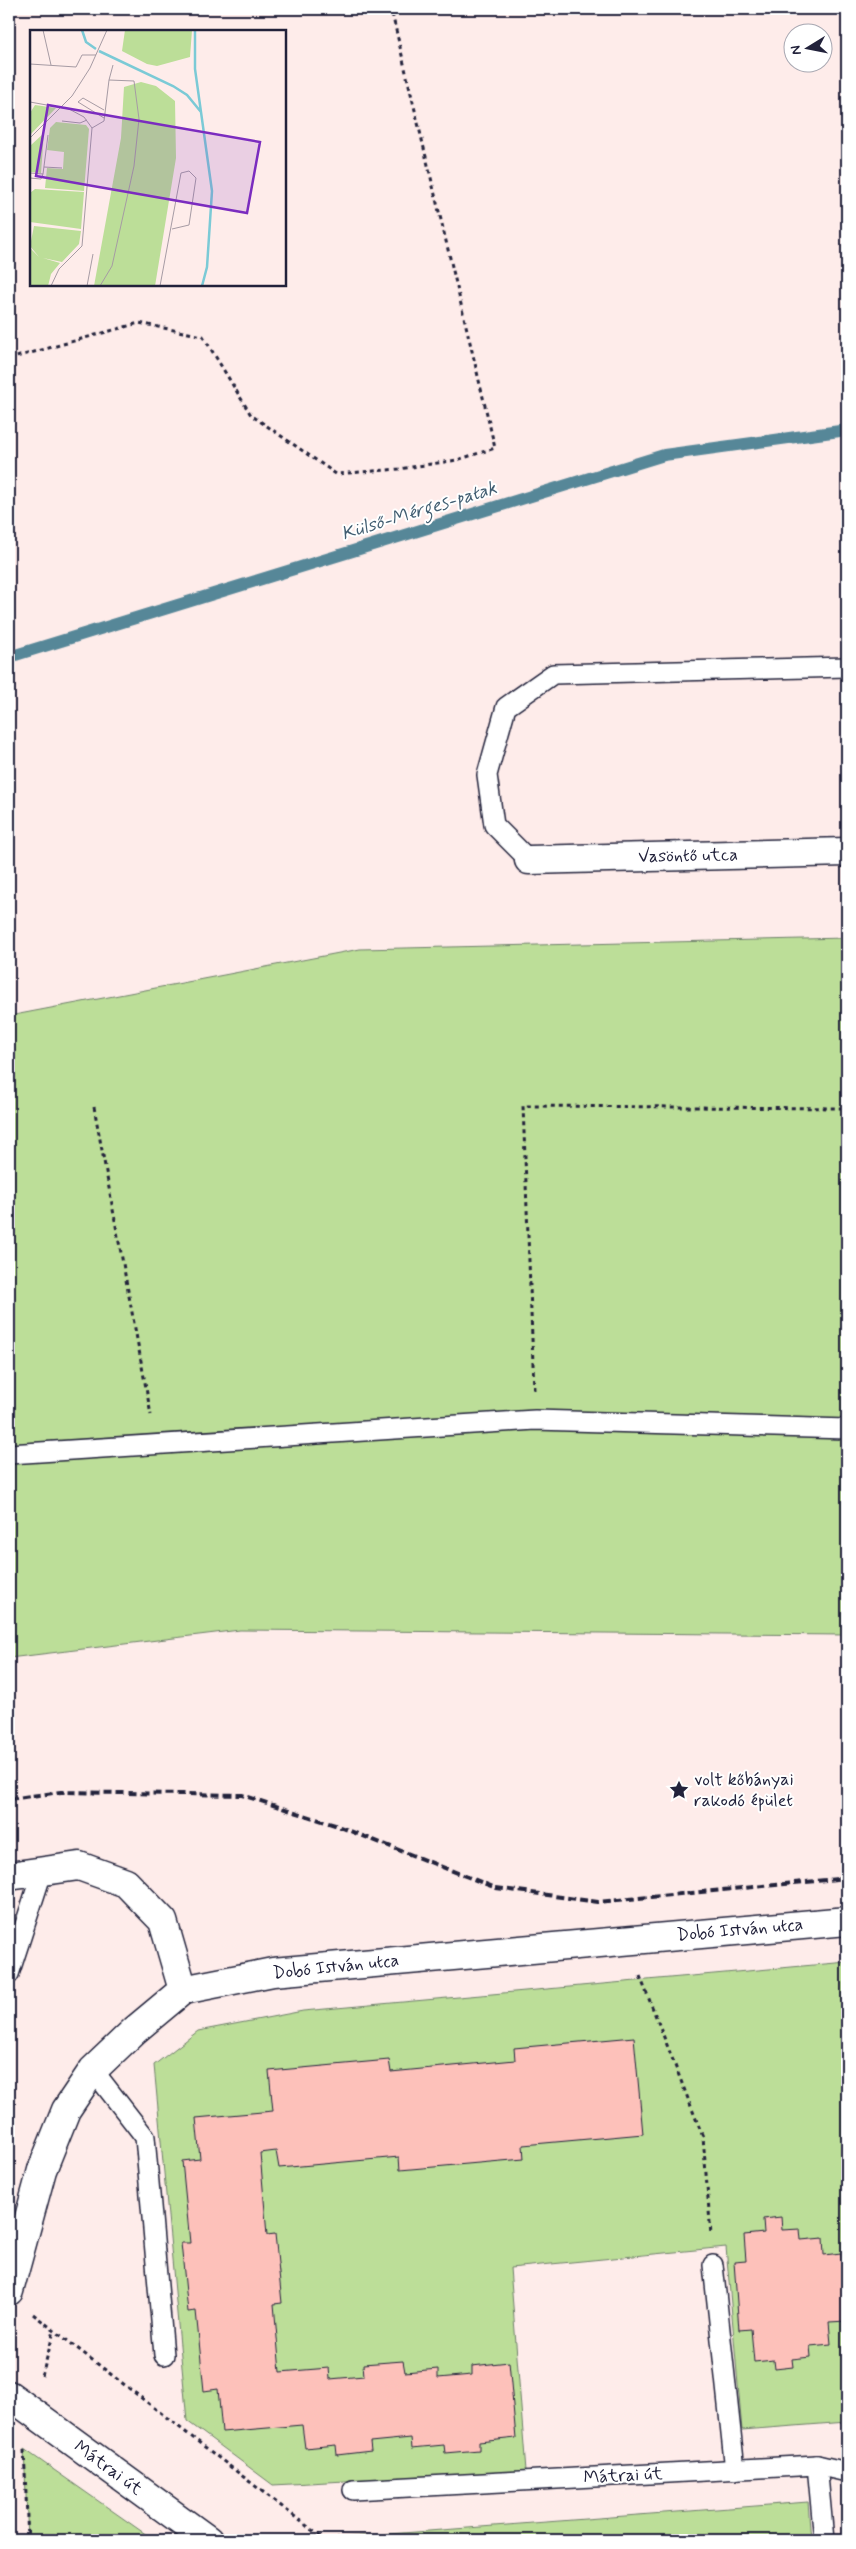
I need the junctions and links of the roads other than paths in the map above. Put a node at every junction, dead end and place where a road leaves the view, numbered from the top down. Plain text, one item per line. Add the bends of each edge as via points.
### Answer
1 (847, 667) edge
2 (847, 852) edge
3 (529, 860) joint
4 (847, 1429) edge
5 (9, 1454) edge
6 (43, 1869) junction
7 (9, 1876) edge
8 (847, 1921) edge
9 (9, 1974) edge
10 (184, 1990) junction
11 (93, 2070) junction
12 (714, 2265) road end
13 (9, 2290) edge
14 (164, 2356) dead end
15 (9, 2395) edge
16 (817, 2465) junction
17 (735, 2470) junction
18 (847, 2472) edge
19 (353, 2490) dead end
20 (208, 2540) edge
21 (824, 2540) edge

1 - 3 lane via 553,674 506,707 487,775 494,825
2 - 3 street, Vasöntő utca
4 - 5 lane via 535,1420
6 - 7 street
6 - 9 lane
6 - 10 street via 79,1866 126,1884 163,1921
8 - 10 street, Dobó István utca via 273,1972
10 - 11 street, Dobó István utca
11 - 13 street, Dobó István utca via 66,2110 42,2170
11 - 14 lane via 146,2138
12 - 17 lane
15 - 20 street, Mátrai út
16 - 17 lane, Mátrai út
16 - 18 lane, Mátrai út
16 - 21 lane
17 - 19 lane, Mátrai út

